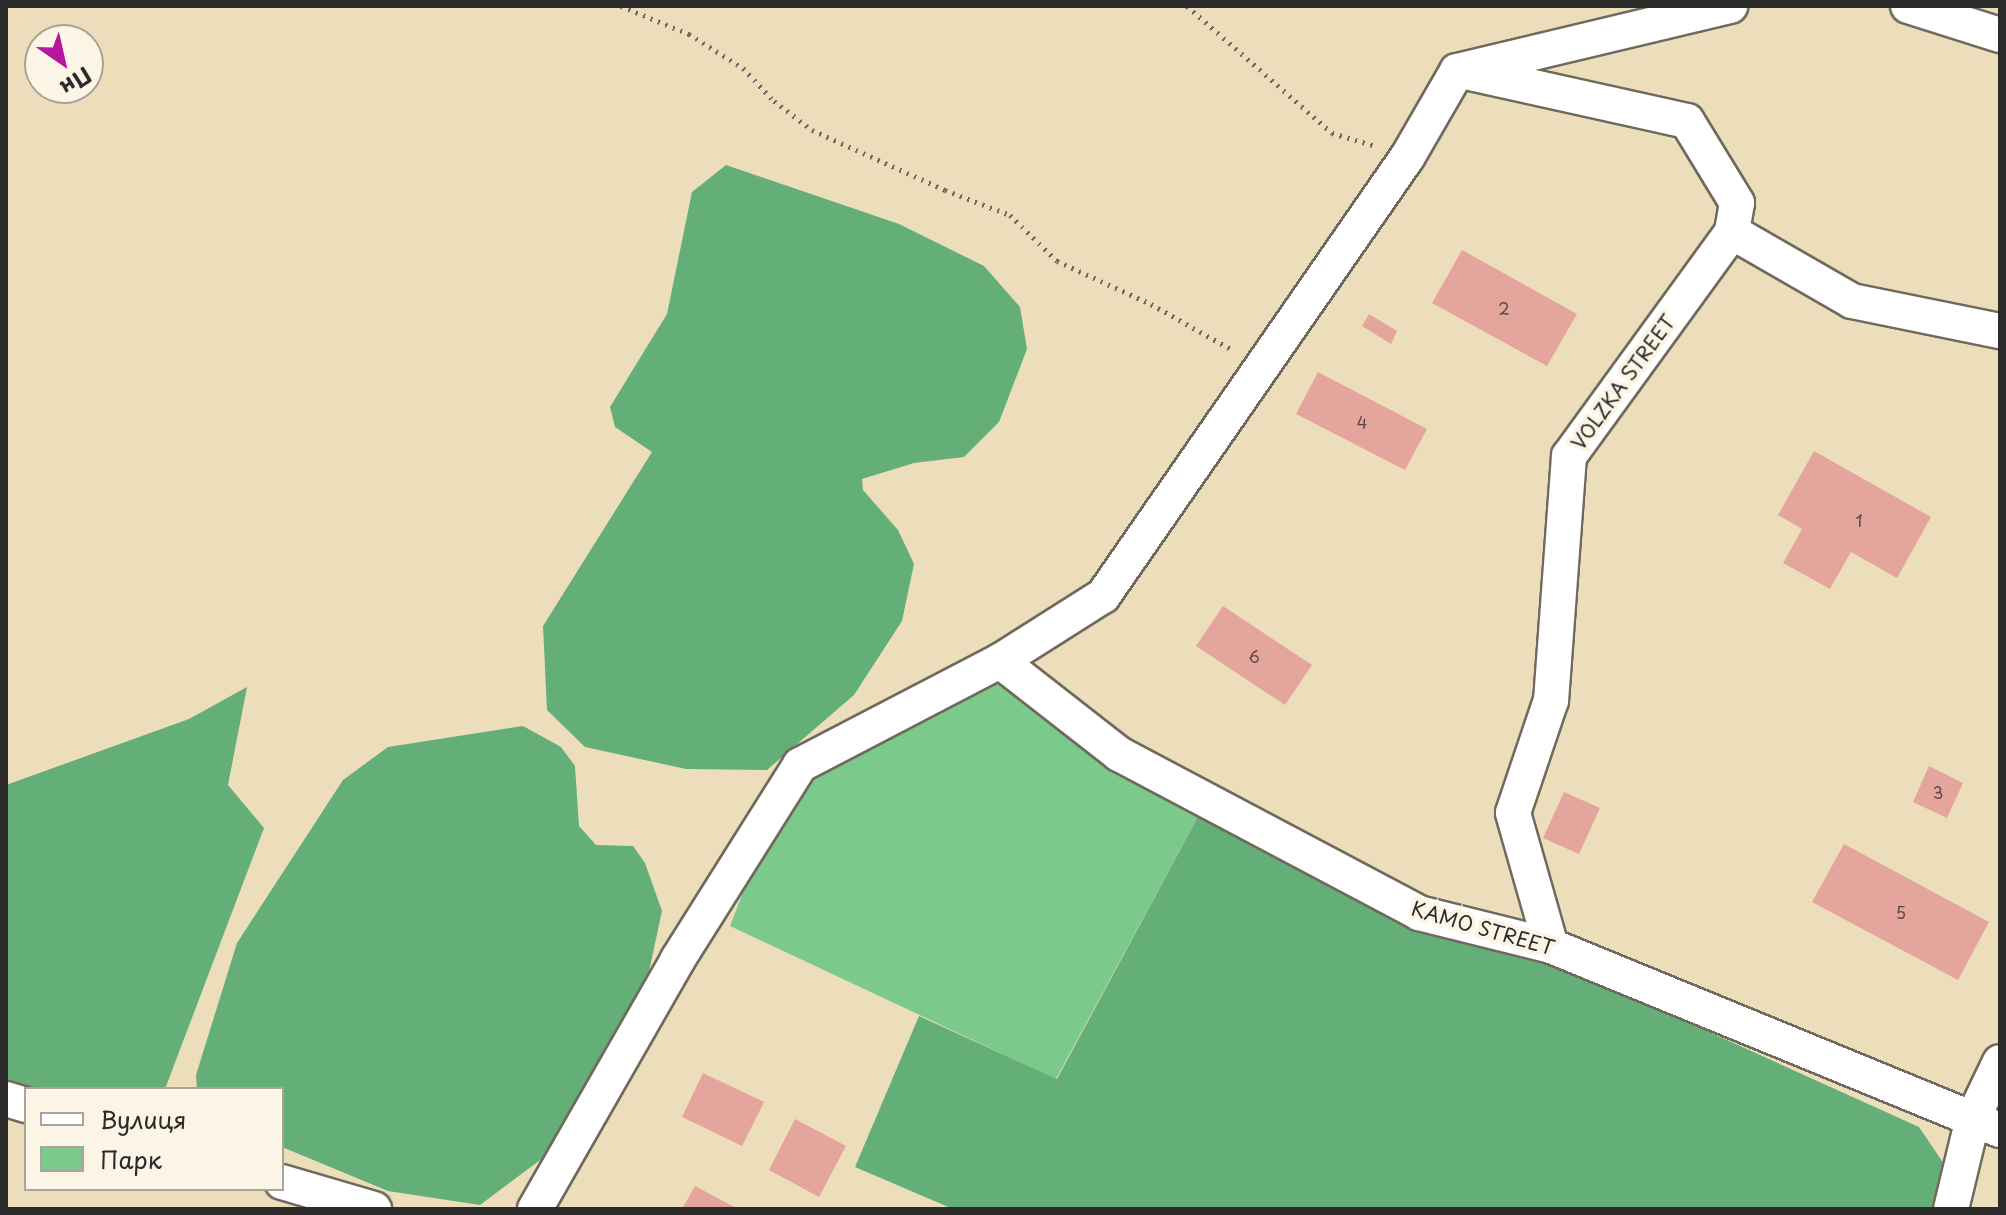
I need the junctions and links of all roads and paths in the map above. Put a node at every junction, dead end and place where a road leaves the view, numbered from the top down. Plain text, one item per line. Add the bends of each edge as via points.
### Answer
1 (621, 6) edge
2 (1187, 6) edge
3 (1730, 6) edge
4 (1908, 6) edge
5 (2000, 35) edge
6 (1457, 71) junction
7 (1408, 156) junction
8 (1732, 232) junction
9 (2000, 331) edge
10 (1252, 383) junction
11 (1000, 661) junction
12 (1551, 946) junction
13 (2000, 1062) edge
14 (1986, 1124) edge
15 (284, 1183) edge
16 (374, 1209) edge
17 (535, 1209) edge
18 (1951, 1209) edge

1 - 10 path via 689,34 743,68 812,130 1010,215 1057,261 1233,349
2 - 7 path via 1332,133
3 - 6 street
4 - 5 street
6 - 7 street
6 - 8 street via 1687,121 1737,203
7 - 10 street
8 - 9 street via 1852,301
8 - 12 street, VOLZKA STREET via 1569,456 1551,700 1513,813
10 - 11 street via 1103,596
11 - 12 street, KAMO STREET via 1119,754 1419,913
11 - 17 street via 800,765 678,959
12 - 14 street, KAMO STREET
13 - 14 street
14 - 18 street
15 - 16 street

